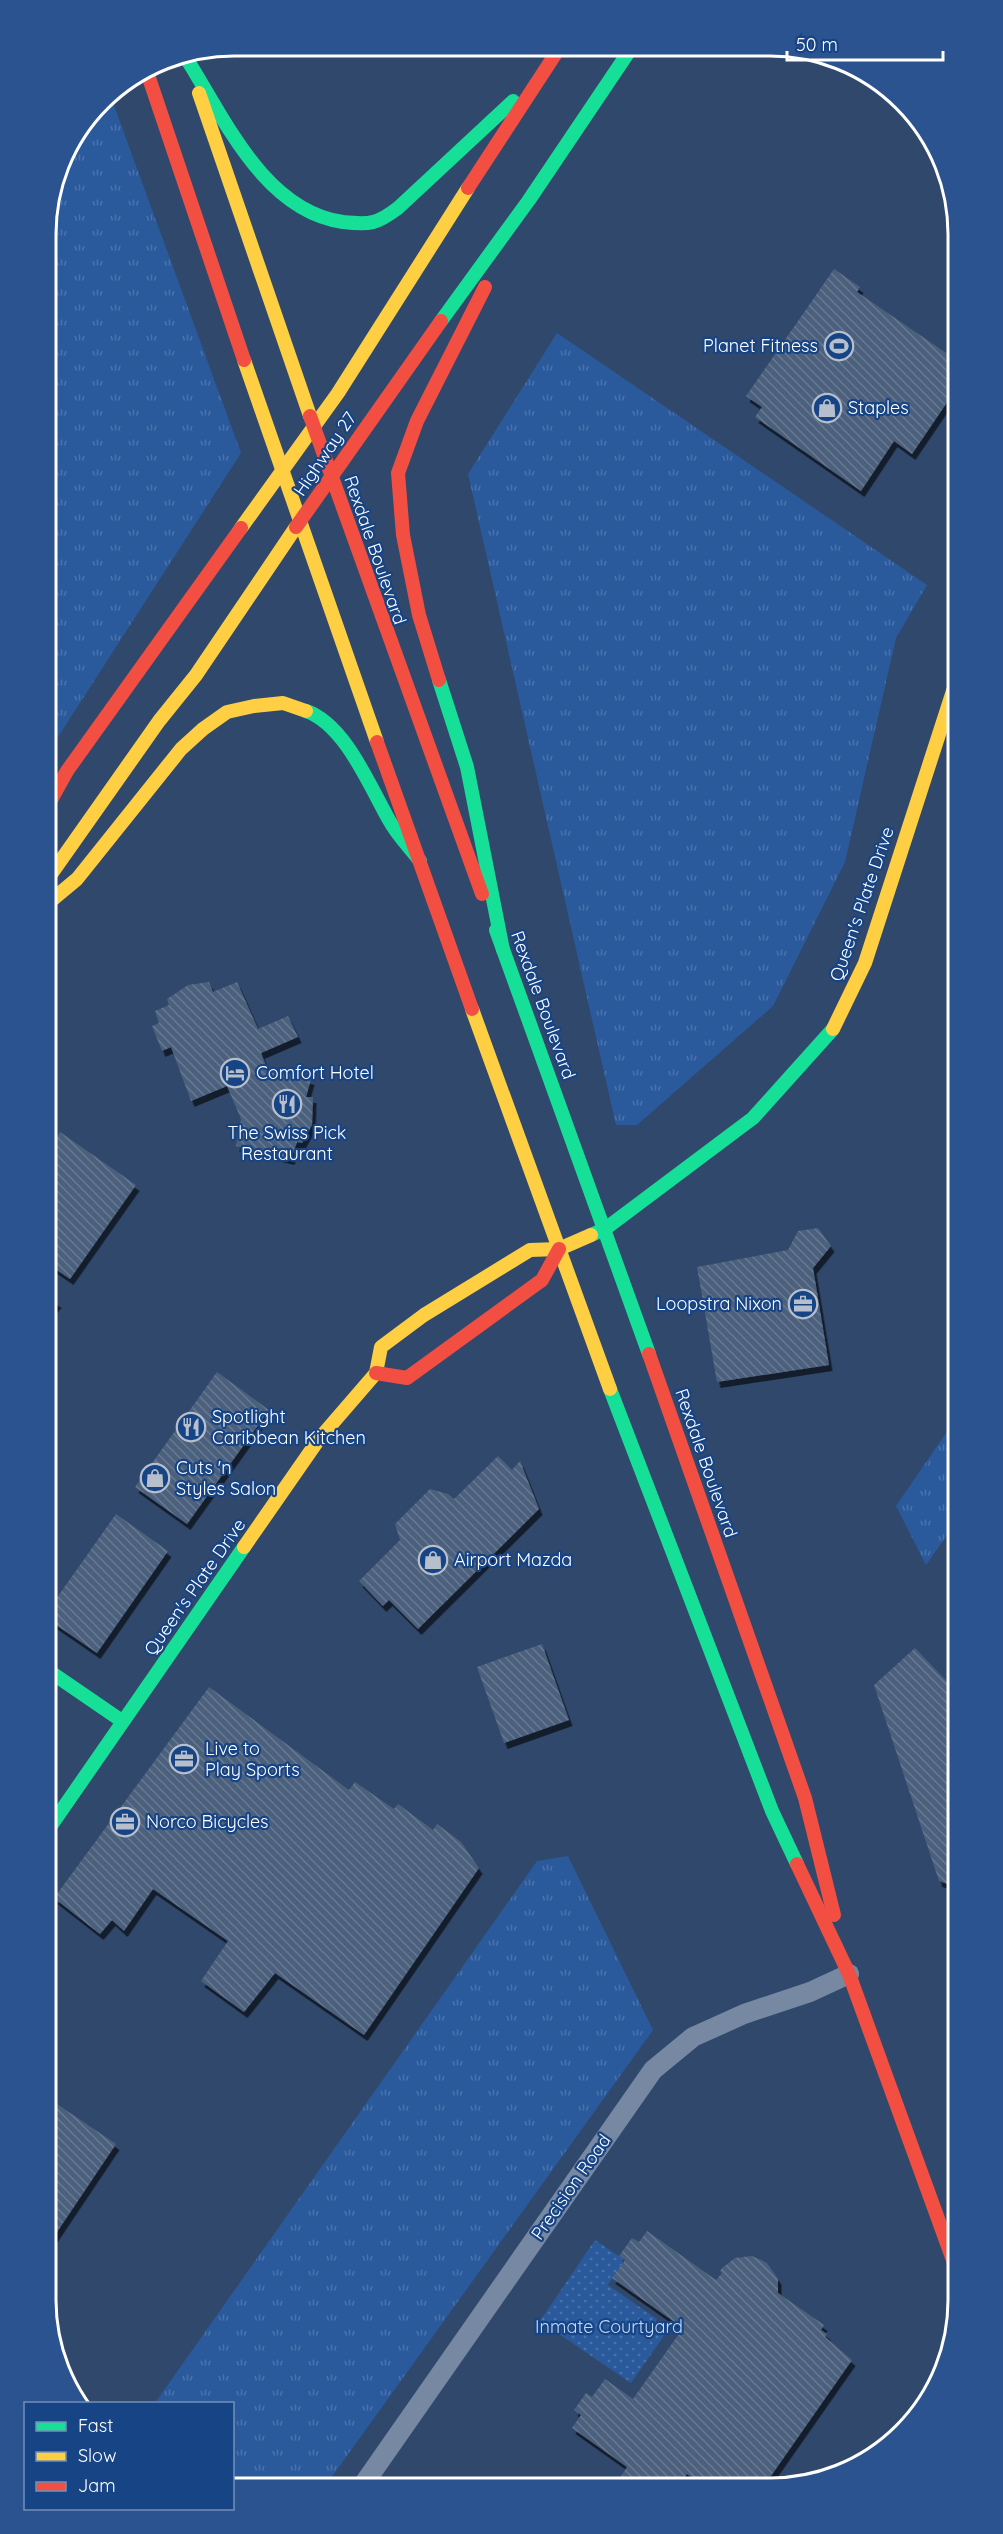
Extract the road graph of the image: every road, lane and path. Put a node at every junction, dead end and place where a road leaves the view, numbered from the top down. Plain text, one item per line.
1 (554, 56) edge
2 (627, 56) edge
3 (188, 62) edge
4 (189, 62) edge
5 (149, 77) edge
6 (531, 88) junction
7 (529, 200) junction
8 (314, 428) junction
9 (283, 474) junction
10 (330, 478) junction
11 (300, 524) junction
12 (948, 707) edge
13 (56, 792) edge
14 (420, 861) junction
15 (56, 867) edge
16 (56, 896) edge
17 (504, 950) junction
18 (605, 1229) junction
19 (559, 1249) junction
20 (376, 1373) junction
21 (56, 1675) edge
22 (122, 1721) junction
23 (56, 1818) edge
24 (849, 1974) junction
25 (947, 2244) edge
26 (368, 2478) edge

1 - 6 main road, Highway 27
2 - 7 main road, Highway 27
3 - 8 main road, Rexdale Boulevard
4 - 6 main road
5 - 9 main road, Rexdale Boulevard
6 - 8 main road, Highway 27
7 - 10 main road, Highway 27
7 - 17 main road
8 - 9 main road, Highway 27
8 - 10 main road, Rexdale Boulevard
9 - 11 main road, Rexdale Boulevard
9 - 13 main road, Highway 27
10 - 11 main road, Highway 27
10 - 17 main road, Rexdale Boulevard
11 - 14 main road, Rexdale Boulevard
11 - 15 main road, Highway 27
12 - 18 main road, Queen's Plate Drive
14 - 16 main road
14 - 19 main road, Rexdale Boulevard
17 - 18 main road, Rexdale Boulevard
18 - 19 main road, Queen's Plate Drive
18 - 24 main road, Rexdale Boulevard
19 - 20 main road
19 - 20 main road, Queen's Plate Drive
19 - 24 main road, Rexdale Boulevard
20 - 22 main road, Queen's Plate Drive
21 - 22 main road
22 - 23 main road, Queen's Plate Drive
24 - 25 main road, Rexdale Boulevard
24 - 26 street, Precision Road

